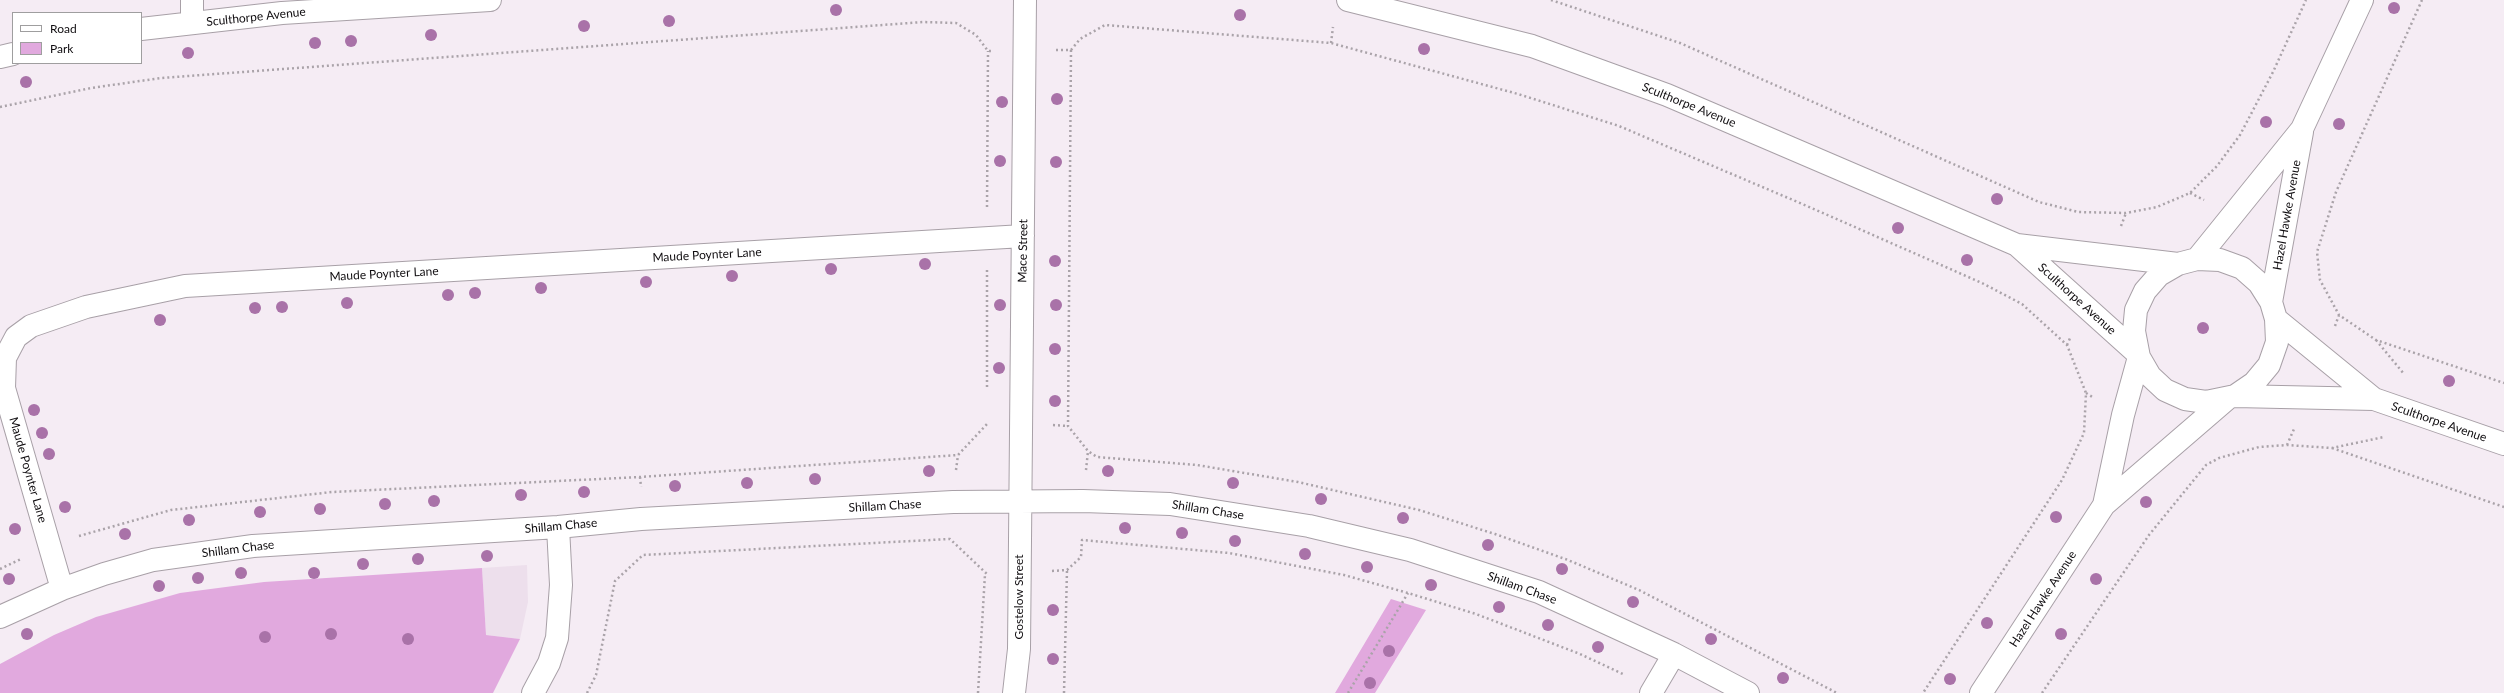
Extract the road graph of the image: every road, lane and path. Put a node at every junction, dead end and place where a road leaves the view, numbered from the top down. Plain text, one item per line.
1 (192, 0) edge
2 (490, 0) edge
3 (1025, 0) edge
4 (1348, 0) edge
5 (1551, 0) edge
6 (2306, 0) edge
7 (2362, 0) edge
8 (2422, 0) edge
9 (1409, 7) edge
10 (192, 23) junction
11 (142, 30) edge
12 (1071, 50) junction
13 (988, 51) junction
14 (1025, 51) junction
15 (12, 54) edge
16 (0, 57) edge
17 (0, 107) edge
18 (2302, 129) junction
19 (1023, 236) junction
20 (986, 238) junction
21 (2017, 244) junction
22 (2188, 262) junction
23 (2274, 311) junction
24 (2138, 355) junction
25 (2504, 383) edge
26 (987, 395) dead end
27 (2231, 398) junction
28 (2374, 399) junction
29 (987, 418) dead end
30 (1068, 426) dead end
31 (2504, 444) edge
32 (1019, 501) junction
33 (2104, 505) junction
34 (2504, 507) edge
35 (558, 527) junction
36 (94, 530) dead end
37 (62, 589) junction
38 (1408, 593) junction
39 (0, 617) edge
40 (1674, 654) junction
41 (1653, 691) edge
42 (1926, 692) edge
43 (533, 693) edge
44 (587, 693) edge
45 (978, 693) edge
46 (1014, 693) edge
47 (1064, 693) edge
48 (1348, 693) edge
49 (1748, 693) edge
50 (1981, 693) edge
51 (2042, 693) edge

1 - 10 street
2 - 10 street, Sculthorpe Avenue
3 - 14 street, Mace Street
4 - 9 street, Sculthorpe Avenue
5 - 6 path
7 - 18 street, Hazel Hawke Avenue
8 - 25 path
9 - 21 street, Sculthorpe Avenue
10 - 11 street, Sculthorpe Avenue
12 - 14 path
12 - 30 path
12 - 42 path
13 - 14 path
13 - 17 path
13 - 20 path
14 - 19 street, Mace Street
15 - 16 street
18 - 22 street, Hazel Hawke Avenue
18 - 23 street, Hazel Hawke Avenue
19 - 20 street, Maude Poynter Lane
19 - 32 street, Mace Street
20 - 26 path
20 - 37 street, Maude Poynter Lane
21 - 22 street, Sculthorpe Avenue
21 - 24 street, Sculthorpe Avenue
22 - 23 street
22 - 24 street
23 - 27 street
23 - 28 street, Sculthorpe Avenue
24 - 27 street
24 - 33 street, Hazel Hawke Avenue
27 - 28 street, Sculthorpe Avenue
27 - 33 street, Hazel Hawke Avenue
28 - 31 street, Sculthorpe Avenue
29 - 36 path
32 - 35 street, Shillam Chase
32 - 40 street, Shillam Chase
32 - 46 street, Gostelow Street
33 - 50 street, Hazel Hawke Avenue
34 - 51 path
35 - 37 street, Shillam Chase
35 - 43 street
37 - 39 street, Shillam Chase
38 - 41 path
38 - 47 path
38 - 48 path
40 - 41 street
40 - 49 street, Shillam Chase
44 - 45 path

